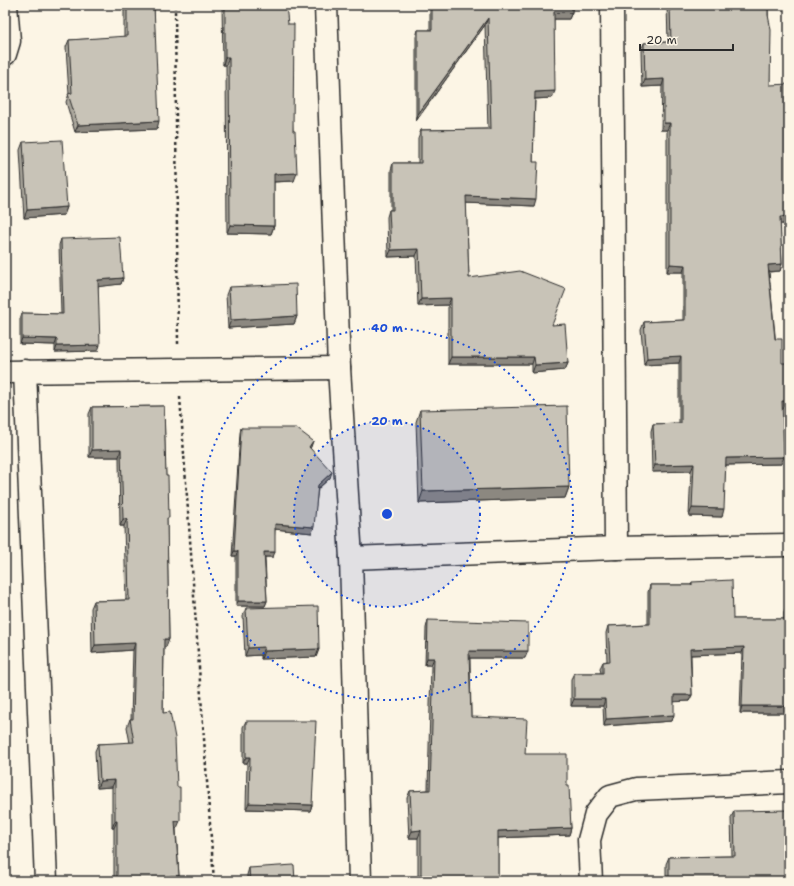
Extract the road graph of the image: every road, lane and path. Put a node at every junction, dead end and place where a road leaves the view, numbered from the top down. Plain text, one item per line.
1 (6, 5) edge
2 (176, 5) edge
3 (326, 5) edge
4 (612, 5) edge
5 (5, 54) edge
6 (339, 368) junction
7 (178, 370) junction
8 (15, 371) edge
9 (789, 545) edge
10 (616, 548) junction
11 (351, 558) junction
12 (789, 782) edge
13 (46, 881) edge
14 (214, 881) edge
15 (360, 881) edge
16 (591, 881) edge

1 - 5 street
2 - 7 path
3 - 6 street
4 - 10 street
6 - 7 street
6 - 11 street
7 - 8 street
7 - 14 path
8 - 13 street
9 - 10 street
10 - 11 street
11 - 15 street
12 - 16 street

